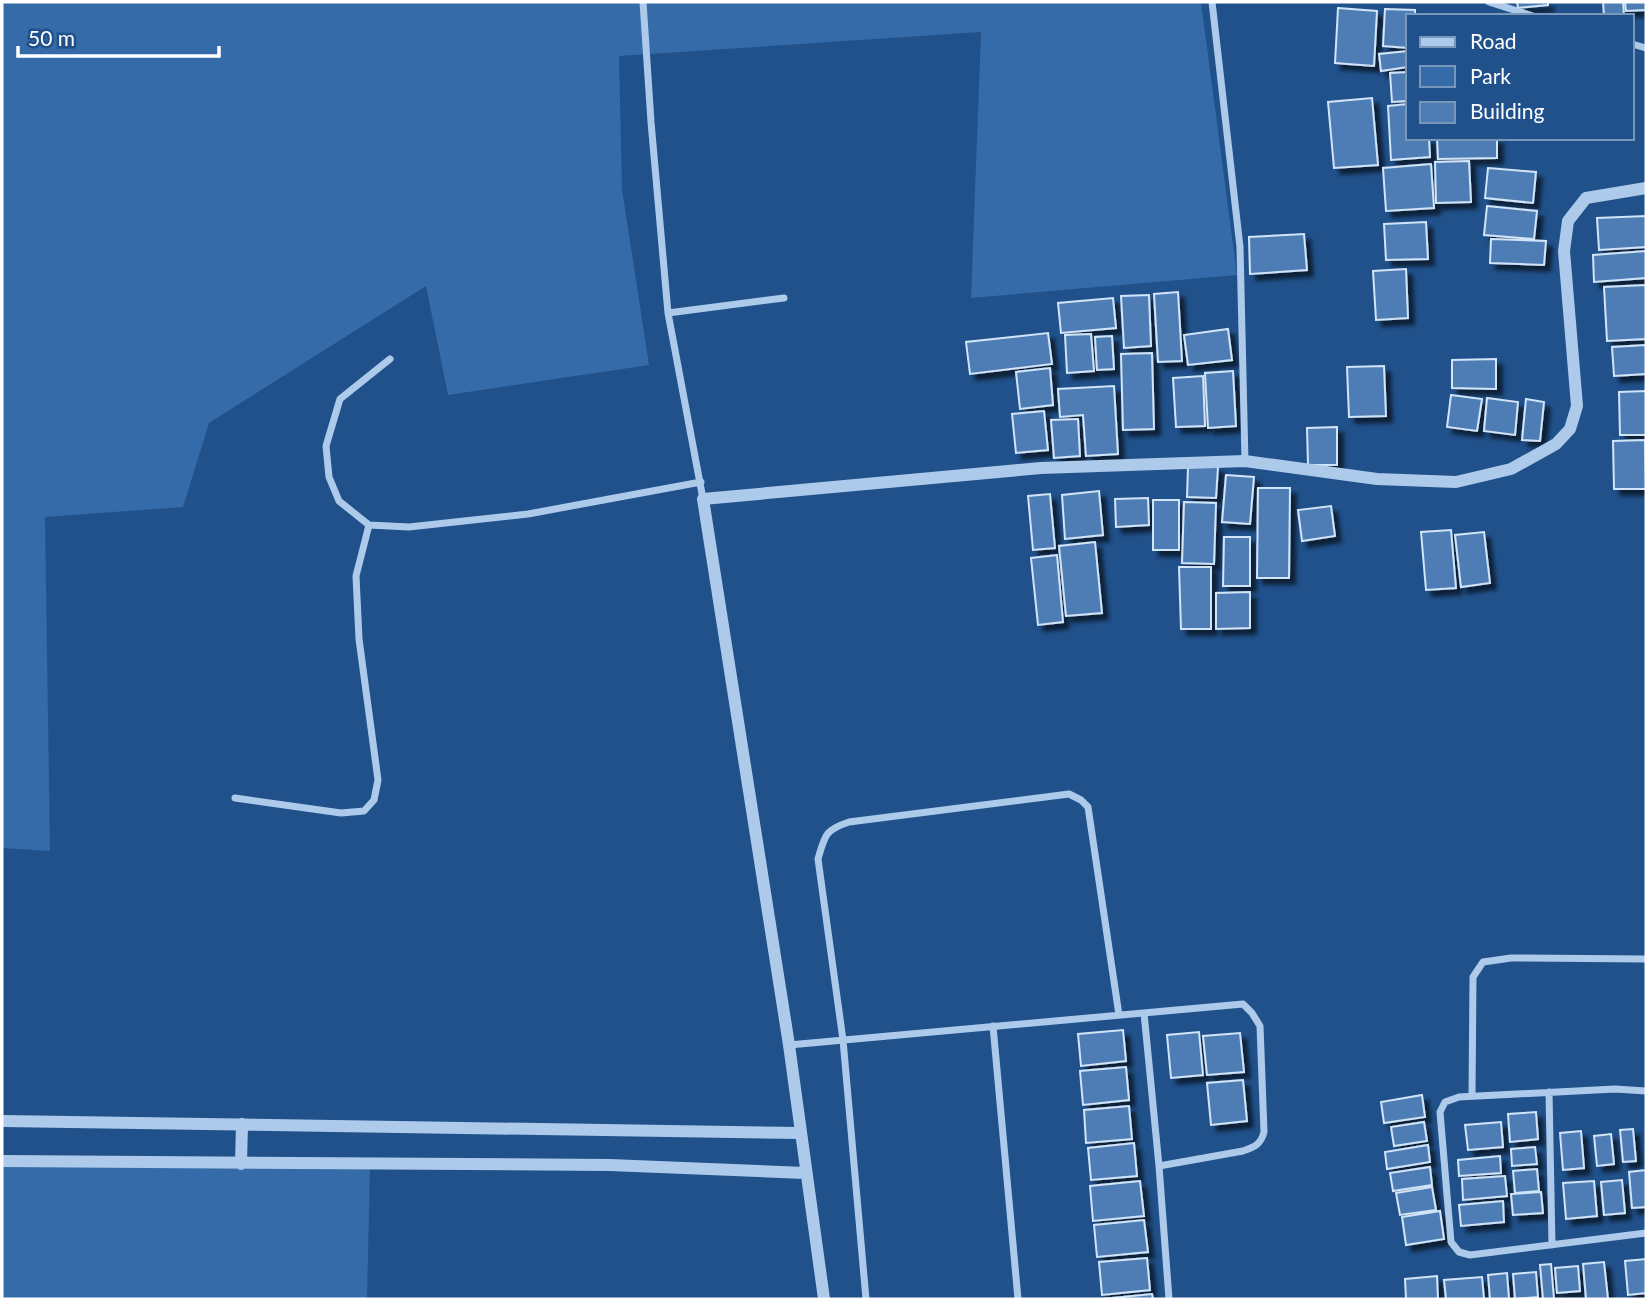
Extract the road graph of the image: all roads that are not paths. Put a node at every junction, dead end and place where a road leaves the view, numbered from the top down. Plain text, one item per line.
1 (643, 2) edge
2 (1212, 2) edge
3 (1489, 2) edge
4 (1527, 14) edge
5 (1646, 188) edge
6 (784, 298) dead end
7 (668, 313) junction
8 (390, 359) dead end
9 (1245, 461) junction
10 (701, 482) junction
11 (702, 499) junction
12 (369, 524) junction
13 (235, 798) dead end
14 (1646, 959) edge
15 (1144, 1013) junction
16 (1119, 1015) junction
17 (993, 1026) junction
18 (843, 1040) junction
19 (789, 1045) junction
20 (1646, 1091) edge
21 (1549, 1092) junction
22 (1472, 1096) junction
23 (2, 1121) edge
24 (242, 1124) junction
25 (800, 1133) junction
26 (2, 1161) edge
27 (241, 1164) junction
28 (1159, 1166) junction
29 (805, 1172) junction
30 (1646, 1233) edge
31 (1552, 1245) junction
32 (824, 1299) edge
33 (866, 1299) edge
34 (1018, 1299) edge
35 (1169, 1299) edge

1 - 7 street
2 - 9 street
3 - 4 street
5 - 9 street
6 - 7 street
7 - 10 street
8 - 12 street
9 - 11 street
10 - 11 street
10 - 12 street
11 - 19 street
12 - 13 street
14 - 22 street
15 - 16 street
15 - 28 street
15 - 28 street
16 - 17 street
16 - 18 street
17 - 18 street
17 - 34 street
18 - 19 street
18 - 33 street
19 - 25 street
20 - 21 street
21 - 22 street
21 - 31 street
22 - 31 street
23 - 24 street
24 - 25 street
24 - 27 street
25 - 29 street
26 - 27 street
27 - 29 street
28 - 35 street
29 - 32 street
30 - 31 street

